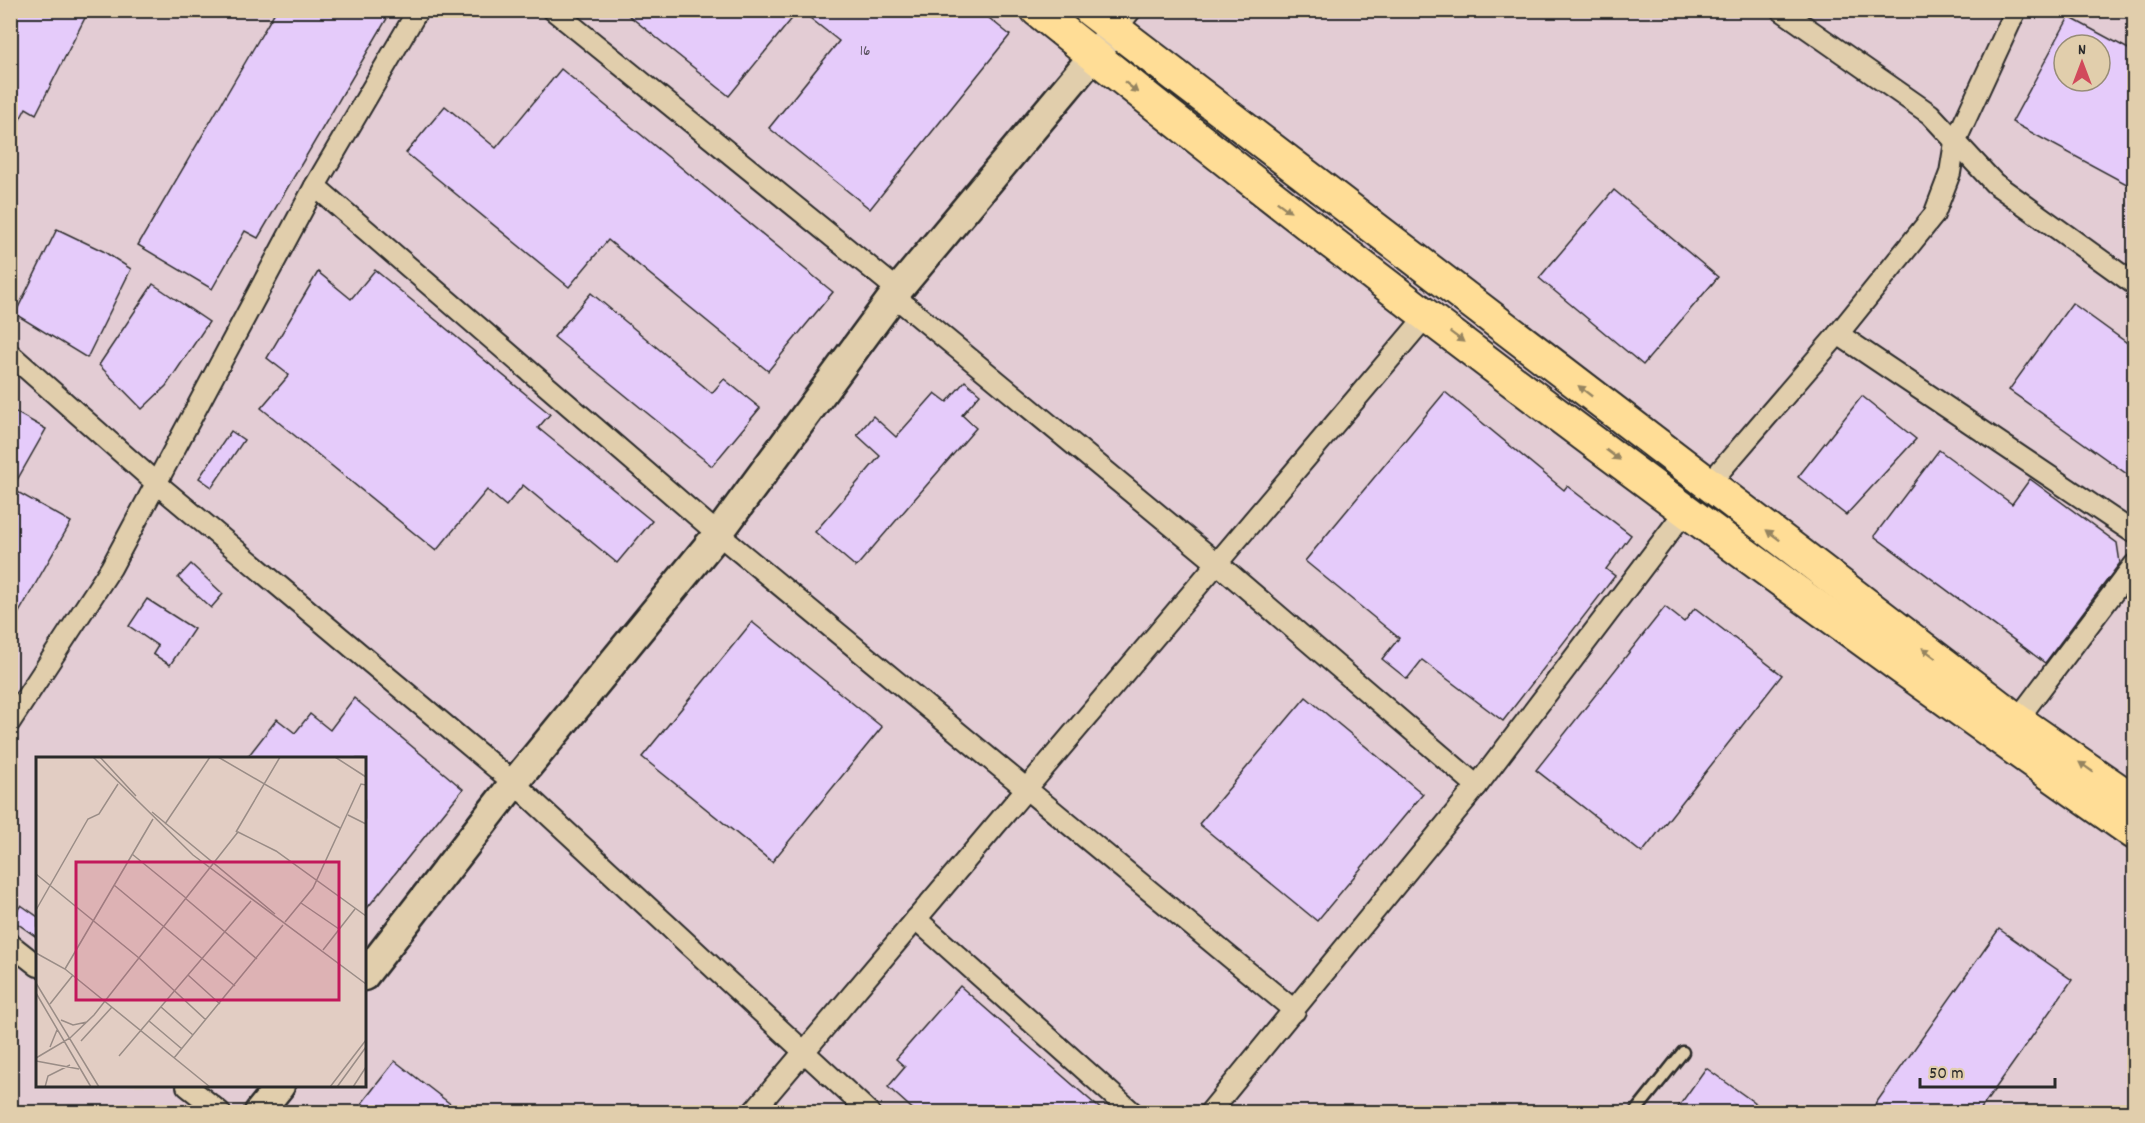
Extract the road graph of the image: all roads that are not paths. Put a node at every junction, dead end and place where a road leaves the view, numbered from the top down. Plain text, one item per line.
1 (418, 10) edge
2 (553, 10) edge
3 (1037, 10) edge
4 (1090, 10) edge
5 (1781, 10) edge
6 (2016, 10) edge
7 (1123, 20) edge
8 (1093, 56) junction
9 (1955, 142) junction
10 (315, 186) junction
11 (2134, 284) edge
12 (896, 293) junction
13 (1427, 315) junction
14 (1838, 334) junction
15 (10, 354) edge
16 (156, 483) junction
17 (1708, 485) junction
18 (1686, 510) junction
19 (2134, 533) edge
20 (718, 534) junction
21 (1217, 563) junction
22 (2134, 565) edge
23 (2017, 720) junction
24 (10, 722) edge
25 (514, 783) junction
26 (1477, 786) junction
27 (1026, 789) junction
28 (2134, 801) edge
29 (2134, 832) edge
30 (916, 919) junction
31 (10, 944) edge
32 (36, 964) edge
33 (366, 973) edge
34 (1295, 1011) junction
35 (1683, 1052) dead end
36 (803, 1053) junction
37 (188, 1087) edge
38 (278, 1087) edge
39 (220, 1113) edge
40 (259, 1113) edge
41 (753, 1113) edge
42 (869, 1113) edge
43 (1132, 1113) edge
44 (1210, 1113) edge
45 (1635, 1113) edge

1 - 10 street
2 - 12 street
3 - 8 main road
4 - 7 main road
5 - 9 street
6 - 9 street
7 - 8 street
17 -> 7 main road
8 - 12 street
8 -> 13 main road
9 - 11 street
9 - 14 street
10 - 16 street
10 - 20 street
12 - 20 street
12 - 21 street
13 -> 18 main road
13 - 21 street
14 - 17 street
14 - 19 street
15 - 16 street
16 - 24 street
16 - 25 street
23 -> 17 main road
18 - 26 street
18 - 29 main road
20 - 25 street
20 - 27 street
21 - 26 street
21 - 27 street
22 - 23 street
28 -> 23 main road
25 - 33 street
25 - 36 street
26 - 34 street
27 - 30 street
27 - 34 street
30 - 36 street
30 - 43 street
31 - 32 street
34 - 44 street
35 - 45 lane
36 - 41 street
36 - 42 street
37 - 39 street
38 - 40 street

